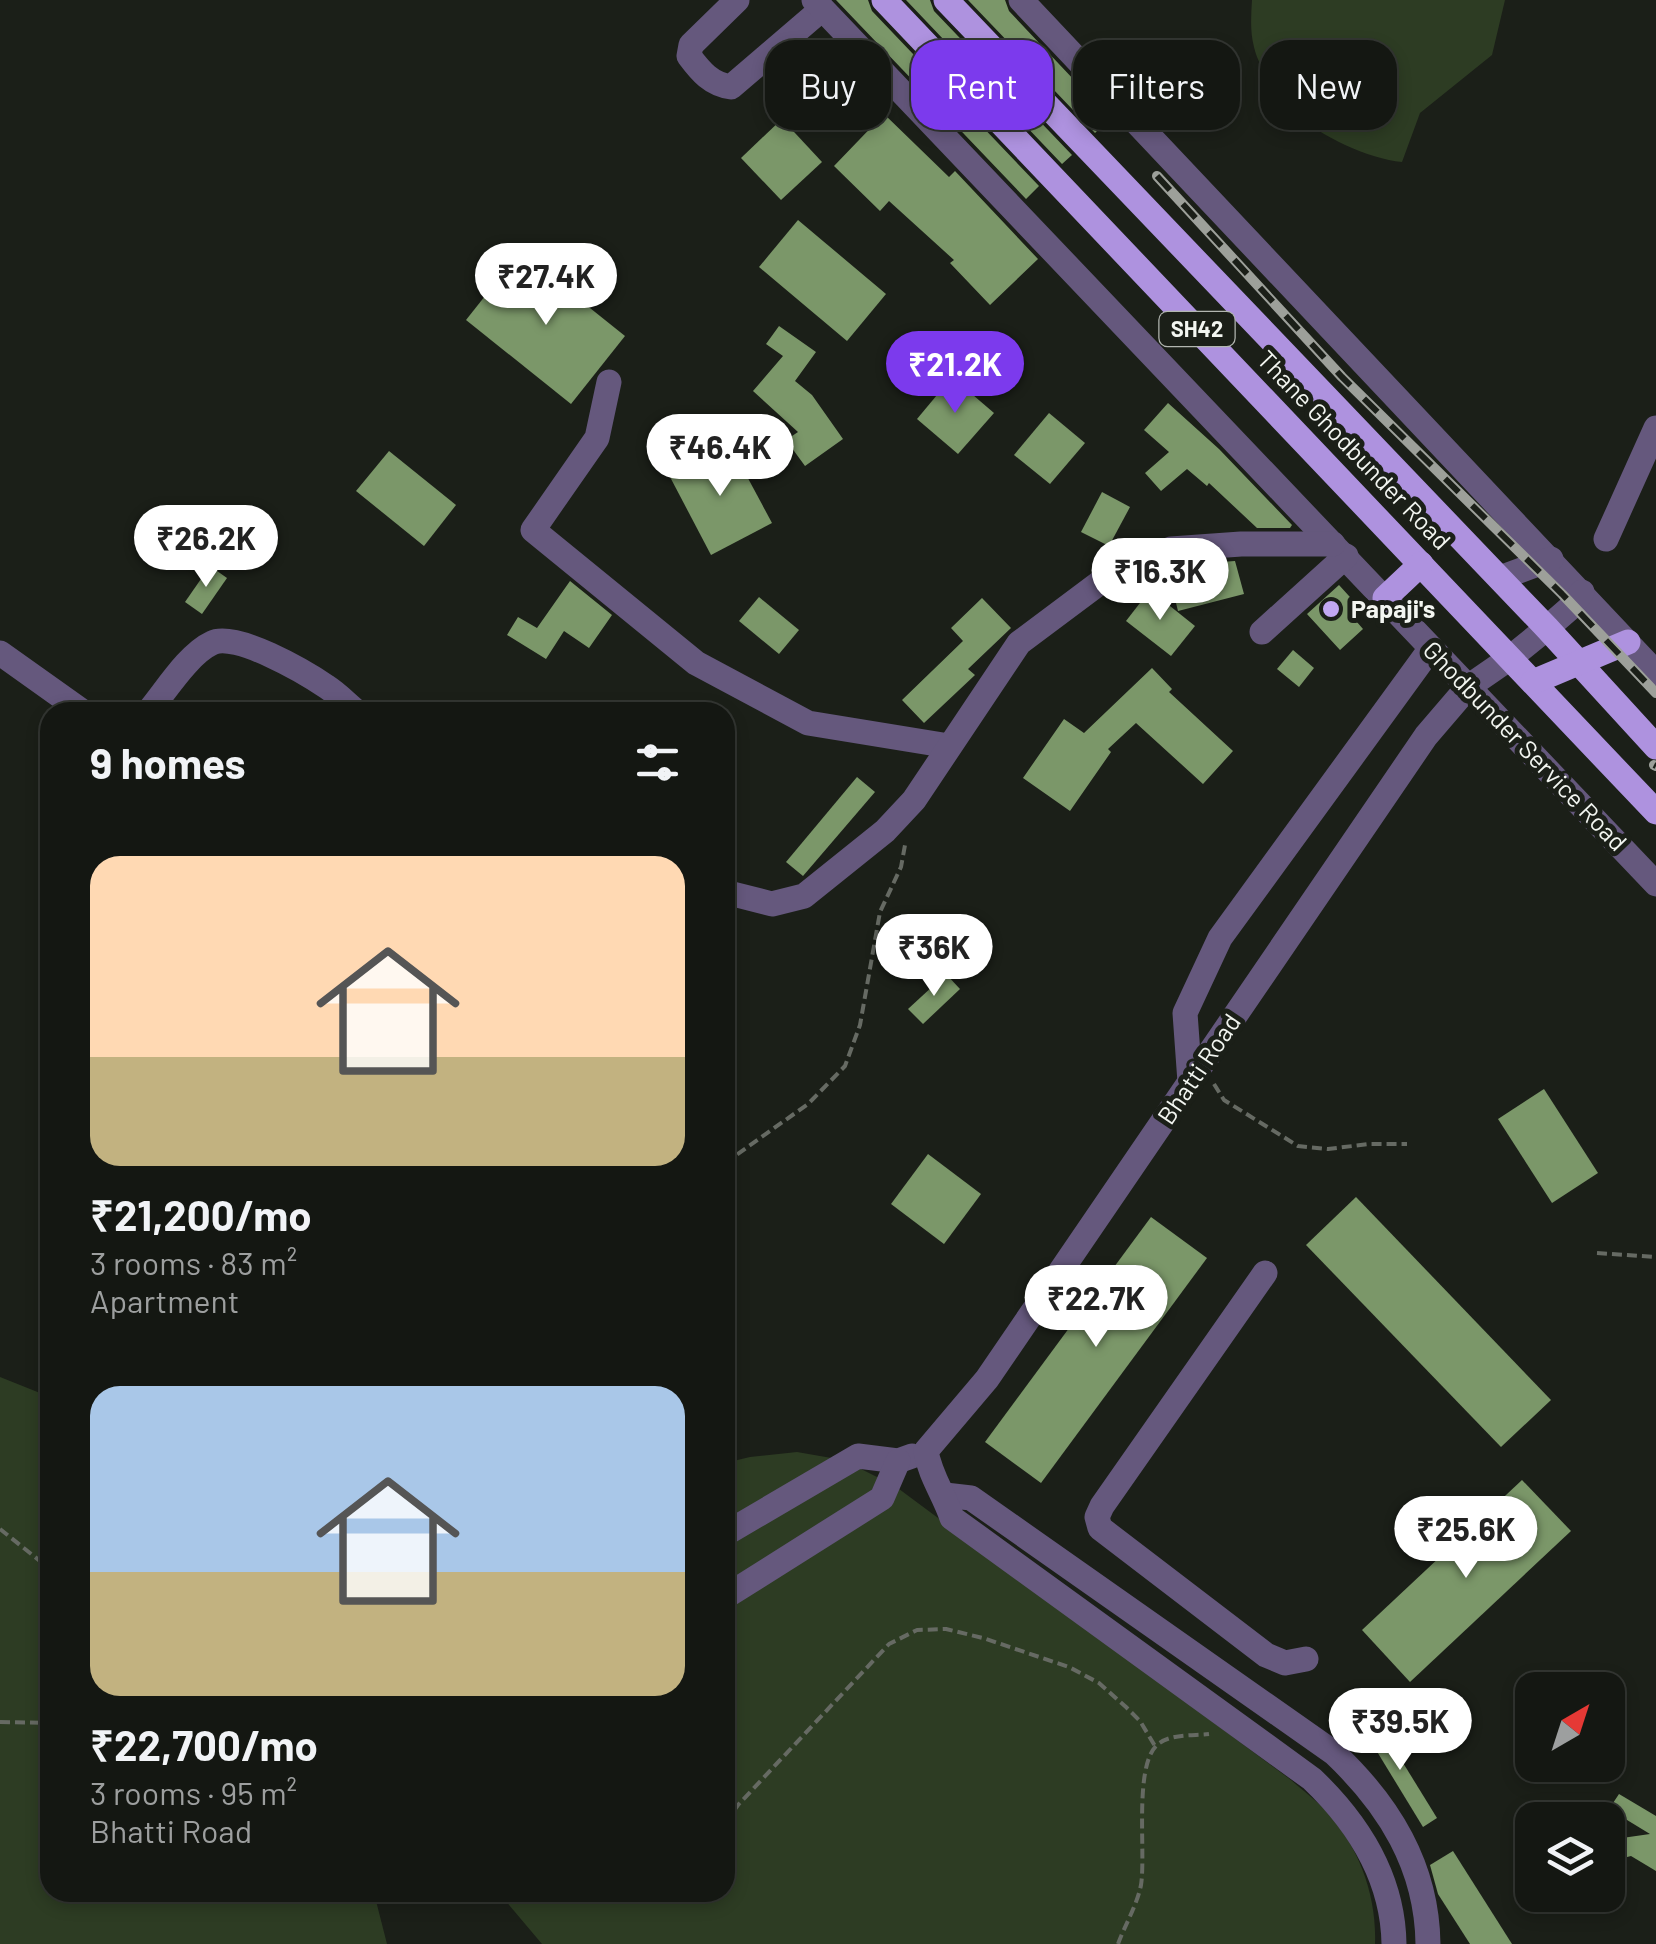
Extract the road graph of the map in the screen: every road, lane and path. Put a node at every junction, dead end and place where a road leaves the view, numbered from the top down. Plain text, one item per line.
1 (737, 0) edge
2 (884, 0) edge
3 (946, 0) edge
4 (1021, 0) edge
5 (818, 4) edge
6 (608, 382) dead end
7 (1656, 428) edge
8 (1606, 539) dead end
9 (1339, 550) junction
10 (1552, 559) junction
11 (1421, 564) junction
12 (1500, 578) junction
13 (1582, 592) junction
14 (1385, 598) junction
15 (1547, 628) junction
16 (1262, 632) dead end
17 (1628, 642) junction
18 (1431, 648) junction
19 (0, 654) edge
20 (1510, 658) junction
21 (1580, 663) junction
22 (1656, 673) edge
23 (1534, 682) junction
24 (1468, 687) junction
25 (69, 702) edge
26 (156, 702) edge
27 (345, 702) edge
28 (949, 746) junction
29 (1656, 747) edge
30 (904, 811) junction
31 (1656, 812) edge
32 (1656, 884) edge
33 (735, 895) edge
34 (1196, 1073) junction
35 (1407, 1144) dead end
36 (735, 1156) edge
37 (1597, 1253) dead end
38 (1656, 1257) edge
39 (1265, 1272) dead end
40 (926, 1451) junction
41 (898, 1461) junction
42 (944, 1495) junction
43 (735, 1528) edge
44 (0, 1529) edge
45 (40, 1561) edge
46 (1150, 1566) junction
47 (1173, 1584) junction
48 (735, 1591) edge
49 (1123, 1604) junction
50 (1148, 1622) junction
51 (1130, 1646) junction
52 (1306, 1659) dead end
53 (1232, 1681) junction
54 (1214, 1708) junction
55 (0, 1722) edge
56 (40, 1723) edge
57 (1235, 1723) junction
58 (1156, 1746) junction
59 (735, 1809) edge
60 (1404, 1843) junction
61 (1373, 1856) junction
62 (1118, 1944) edge
63 (1394, 1944) edge
64 (1428, 1944) edge

1 - 5 street
2 - 11 main road, Thane Ghodbunder Road / SH42
3 - 12 main road, Thane Ghodbunder Road / SH42
4 - 10 street
5 - 9 street, Ghodbunder Service Road
6 - 28 street
7 - 8 street
9 - 14 street, Ghodbunder Service Road
9 - 16 street
9 - 28 street
10 - 12 street
10 - 13 street
11 - 14 main road
11 - 20 main road, Thane Ghodbunder Road / SH42
12 - 15 main road, Thane Ghodbunder Road / SH42
13 - 15 street, Bhatti Road
13 - 17 street
14 - 18 street, Ghodbunder Service Road
15 - 20 street, Bhatti Road
15 - 21 main road, Thane Ghodbunder Road / SH42
17 - 21 main road
17 - 22 street
18 - 24 street, Ghodbunder Service Road
18 - 34 street
19 - 25 street
20 - 23 main road, Thane Ghodbunder Road / SH42
20 - 24 street, Bhatti Road
21 - 23 main road
21 - 29 main road, Thane Ghodbunder Road / SH42
23 - 31 main road, Thane Ghodbunder Road / SH42
24 - 32 street, Ghodbunder Service Road
24 - 34 street, Bhatti Road
26 - 27 street
28 - 30 street
30 - 33 street
30 - 36 path
34 - 35 path
34 - 40 street, Bhatti Road
37 - 38 path
39 - 46 street
40 - 41 street
40 - 42 street
41 - 43 street
41 - 48 street
42 - 49 street
42 - 51 street
44 - 45 path
46 - 47 street
46 - 49 street
47 - 50 street
47 - 52 street
49 - 50 street
50 - 51 street
50 - 53 street
51 - 54 street
53 - 54 street
53 - 60 street
54 - 57 street
55 - 56 path
57 - 58 path
57 - 61 street
58 - 59 path
58 - 62 path
60 - 61 street
60 - 64 street
61 - 63 street

